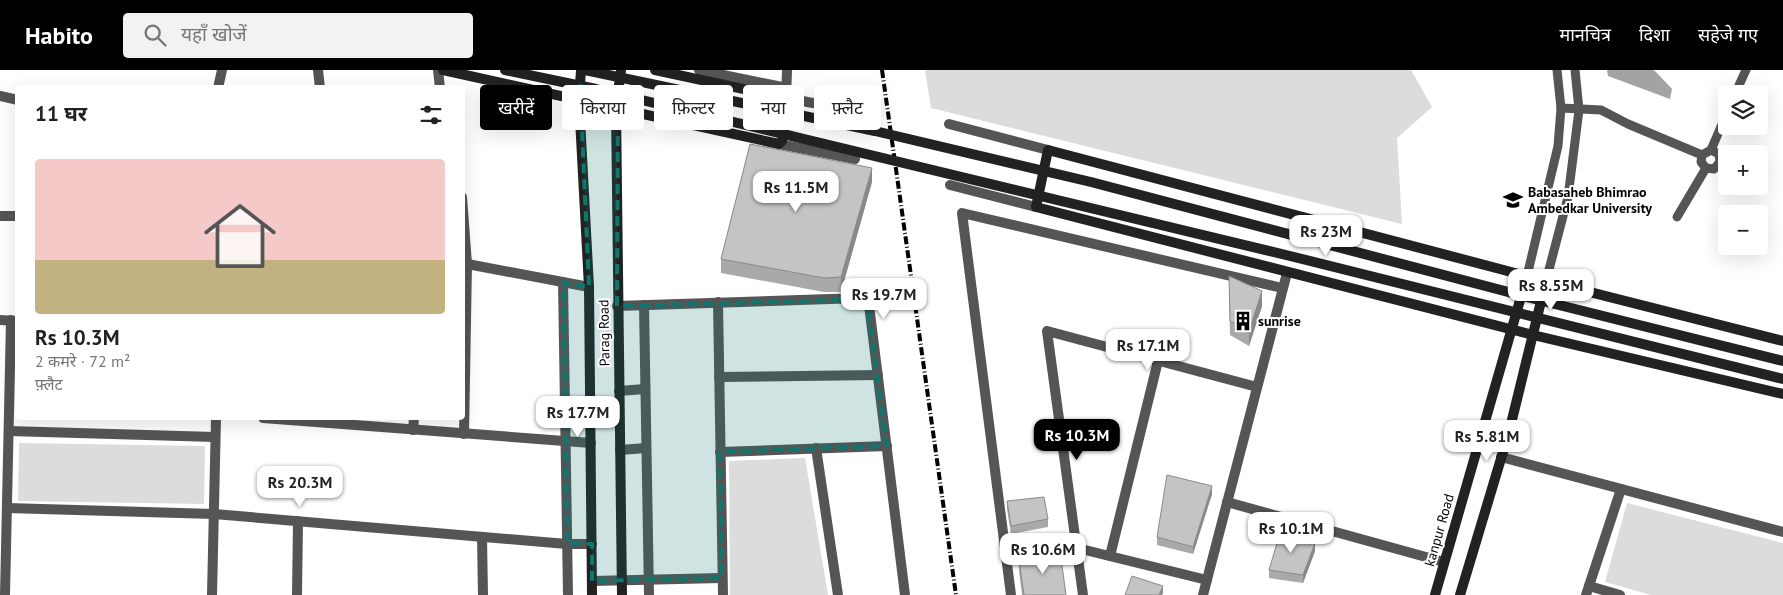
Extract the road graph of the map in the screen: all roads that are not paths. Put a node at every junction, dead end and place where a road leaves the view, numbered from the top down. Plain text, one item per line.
1 (222, 70) edge
2 (318, 70) edge
3 (438, 70) edge
4 (443, 70) edge
5 (505, 70) edge
6 (581, 70) edge
7 (585, 70) edge
8 (621, 70) edge
9 (655, 70) edge
10 (699, 70) edge
11 (787, 70) edge
12 (1557, 70) edge
13 (1575, 70) edge
14 (1746, 70) edge
15 (219, 85) edge
16 (320, 85) edge
17 (440, 85) edge
18 (580, 85) edge
19 (619, 85) edge
20 (743, 85) edge
21 (756, 85) edge
22 (786, 85) edge
23 (1739, 85) edge
24 (0, 96) edge
25 (562, 96) edge
26 (15, 99) edge
27 (1561, 108) junction
28 (1579, 110) junction
29 (644, 114) edge
30 (949, 124) dead end
31 (580, 130) edge
32 (617, 130) edge
33 (784, 130) edge
34 (1718, 134) edge
35 (779, 144) junction
36 (1048, 150) junction
37 (1711, 150) junction
38 (1702, 155) junction
39 (855, 159) dead end
40 (1706, 168) junction
41 (950, 185) dead end
42 (1036, 208) junction
43 (0, 216) edge
44 (15, 216) edge
45 (1677, 217) dead end
46 (465, 263) edge
47 (1287, 273) junction
48 (1527, 276) junction
49 (1546, 281) junction
50 (563, 282) junction
51 (588, 287) junction
52 (1282, 288) junction
53 (718, 302) junction
54 (629, 306) junction
55 (0, 320) edge
56 (14, 320) edge
57 (1511, 329) junction
58 (1532, 335) junction
59 (1783, 341) edge
60 (1158, 361) junction
61 (1783, 362) edge
62 (878, 375) junction
63 (719, 377) junction
64 (1783, 379) edge
65 (1257, 387) junction
66 (642, 390) junction
67 (622, 391) junction
68 (1783, 394) edge
69 (216, 420) edge
70 (314, 420) edge
71 (414, 420) edge
72 (464, 420) edge
73 (414, 430) junction
74 (9, 431) junction
75 (464, 434) junction
76 (215, 437) junction
77 (565, 442) junction
78 (591, 443) junction
79 (887, 446) junction
80 (643, 448) junction
81 (816, 448) junction
82 (622, 450) junction
83 (720, 452) junction
84 (1501, 457) junction
85 (1620, 489) junction
86 (1227, 502) junction
87 (7, 508) junction
88 (214, 514) junction
89 (298, 521) junction
90 (1783, 532) edge
91 (482, 537) junction
92 (567, 544) junction
93 (592, 544) junction
94 (1077, 548) junction
95 (1110, 556) junction
96 (1444, 562) junction
97 (722, 578) junction
98 (1207, 580) junction
99 (592, 581) junction
100 (645, 581) junction
101 (624, 582) junction
102 (1588, 591) edge
103 (5, 595) edge
104 (212, 595) edge
105 (297, 595) edge
106 (483, 595) edge
107 (568, 595) edge
108 (592, 595) edge
109 (622, 595) edge
110 (649, 595) edge
111 (722, 595) edge
112 (838, 595) edge
113 (905, 595) edge
114 (1011, 595) edge
115 (1083, 595) edge
116 (1203, 595) edge
117 (1435, 595) edge
118 (1460, 595) edge
119 (1620, 595) edge

1 - 15 street
2 - 16 street
3 - 17 street
4 - 25 street
5 - 64 street, bridge
6 - 18 street, Parag Road
7 - 61 street, bridge
8 - 19 street, Parag Road
9 - 20 street
10 - 21 street
11 - 22 street
12 - 27 lane
13 - 28 lane
14 - 23 lane
24 - 26 street
27 - 28 lane
27 - 48 lane
28 - 38 lane
28 - 49 lane
29 - 35 street
30 - 36 street
31 - 51 street, Parag Road
32 - 54 street, Parag Road
33 - 35 street
34 - 37 lane
35 - 39 street
36 - 42 street
36 - 48 street
37 - 38 lane
37 - 40 lane
38 - 40 lane
40 - 45 lane
41 - 42 street
42 - 47 street
43 - 44 street
46 - 50 street
47 - 52 street
47 - 57 street
48 - 49 street
48 - 57 street, kanpur Road
49 - 58 street
49 - 59 street
50 - 51 street
50 - 77 street
51 - 78 street, Parag Road
52 - 65 street
52 - 114 street
53 - 54 street
53 - 62 street
53 - 63 street
54 - 66 street
54 - 67 street, Parag Road
55 - 56 street
56 - 74 street
57 - 58 street
57 - 96 street, kanpur Road
58 - 68 street
58 - 84 street
60 - 65 street
60 - 94 street
60 - 95 street
62 - 63 street
62 - 79 street
63 - 83 street
65 - 86 street
66 - 67 street
66 - 80 street
67 - 82 street, Parag Road
69 - 76 street
70 - 73 street
71 - 73 street
72 - 75 street
73 - 75 street
74 - 76 street
74 - 87 street
75 - 77 street
76 - 88 street
77 - 78 street
77 - 92 street
78 - 93 street, Parag Road
79 - 81 street
79 - 113 street
80 - 82 street
80 - 100 street
81 - 83 street
81 - 112 street
82 - 101 street, Parag Road
83 - 97 street
84 - 85 street
84 - 118 street
85 - 90 street
85 - 102 street
86 - 96 street
86 - 98 street
87 - 88 street
87 - 103 street
88 - 89 street
88 - 104 street
89 - 91 street
89 - 105 street
91 - 92 street
91 - 106 street
92 - 93 street
92 - 107 street
93 - 99 street, Parag Road
94 - 95 street
94 - 115 street
95 - 98 street
96 - 117 street, kanpur Road
97 - 100 street
97 - 111 street
98 - 116 street
99 - 101 street
99 - 108 street, Parag Road
100 - 101 street
100 - 110 street
101 - 109 street, Parag Road
102 - 119 street

